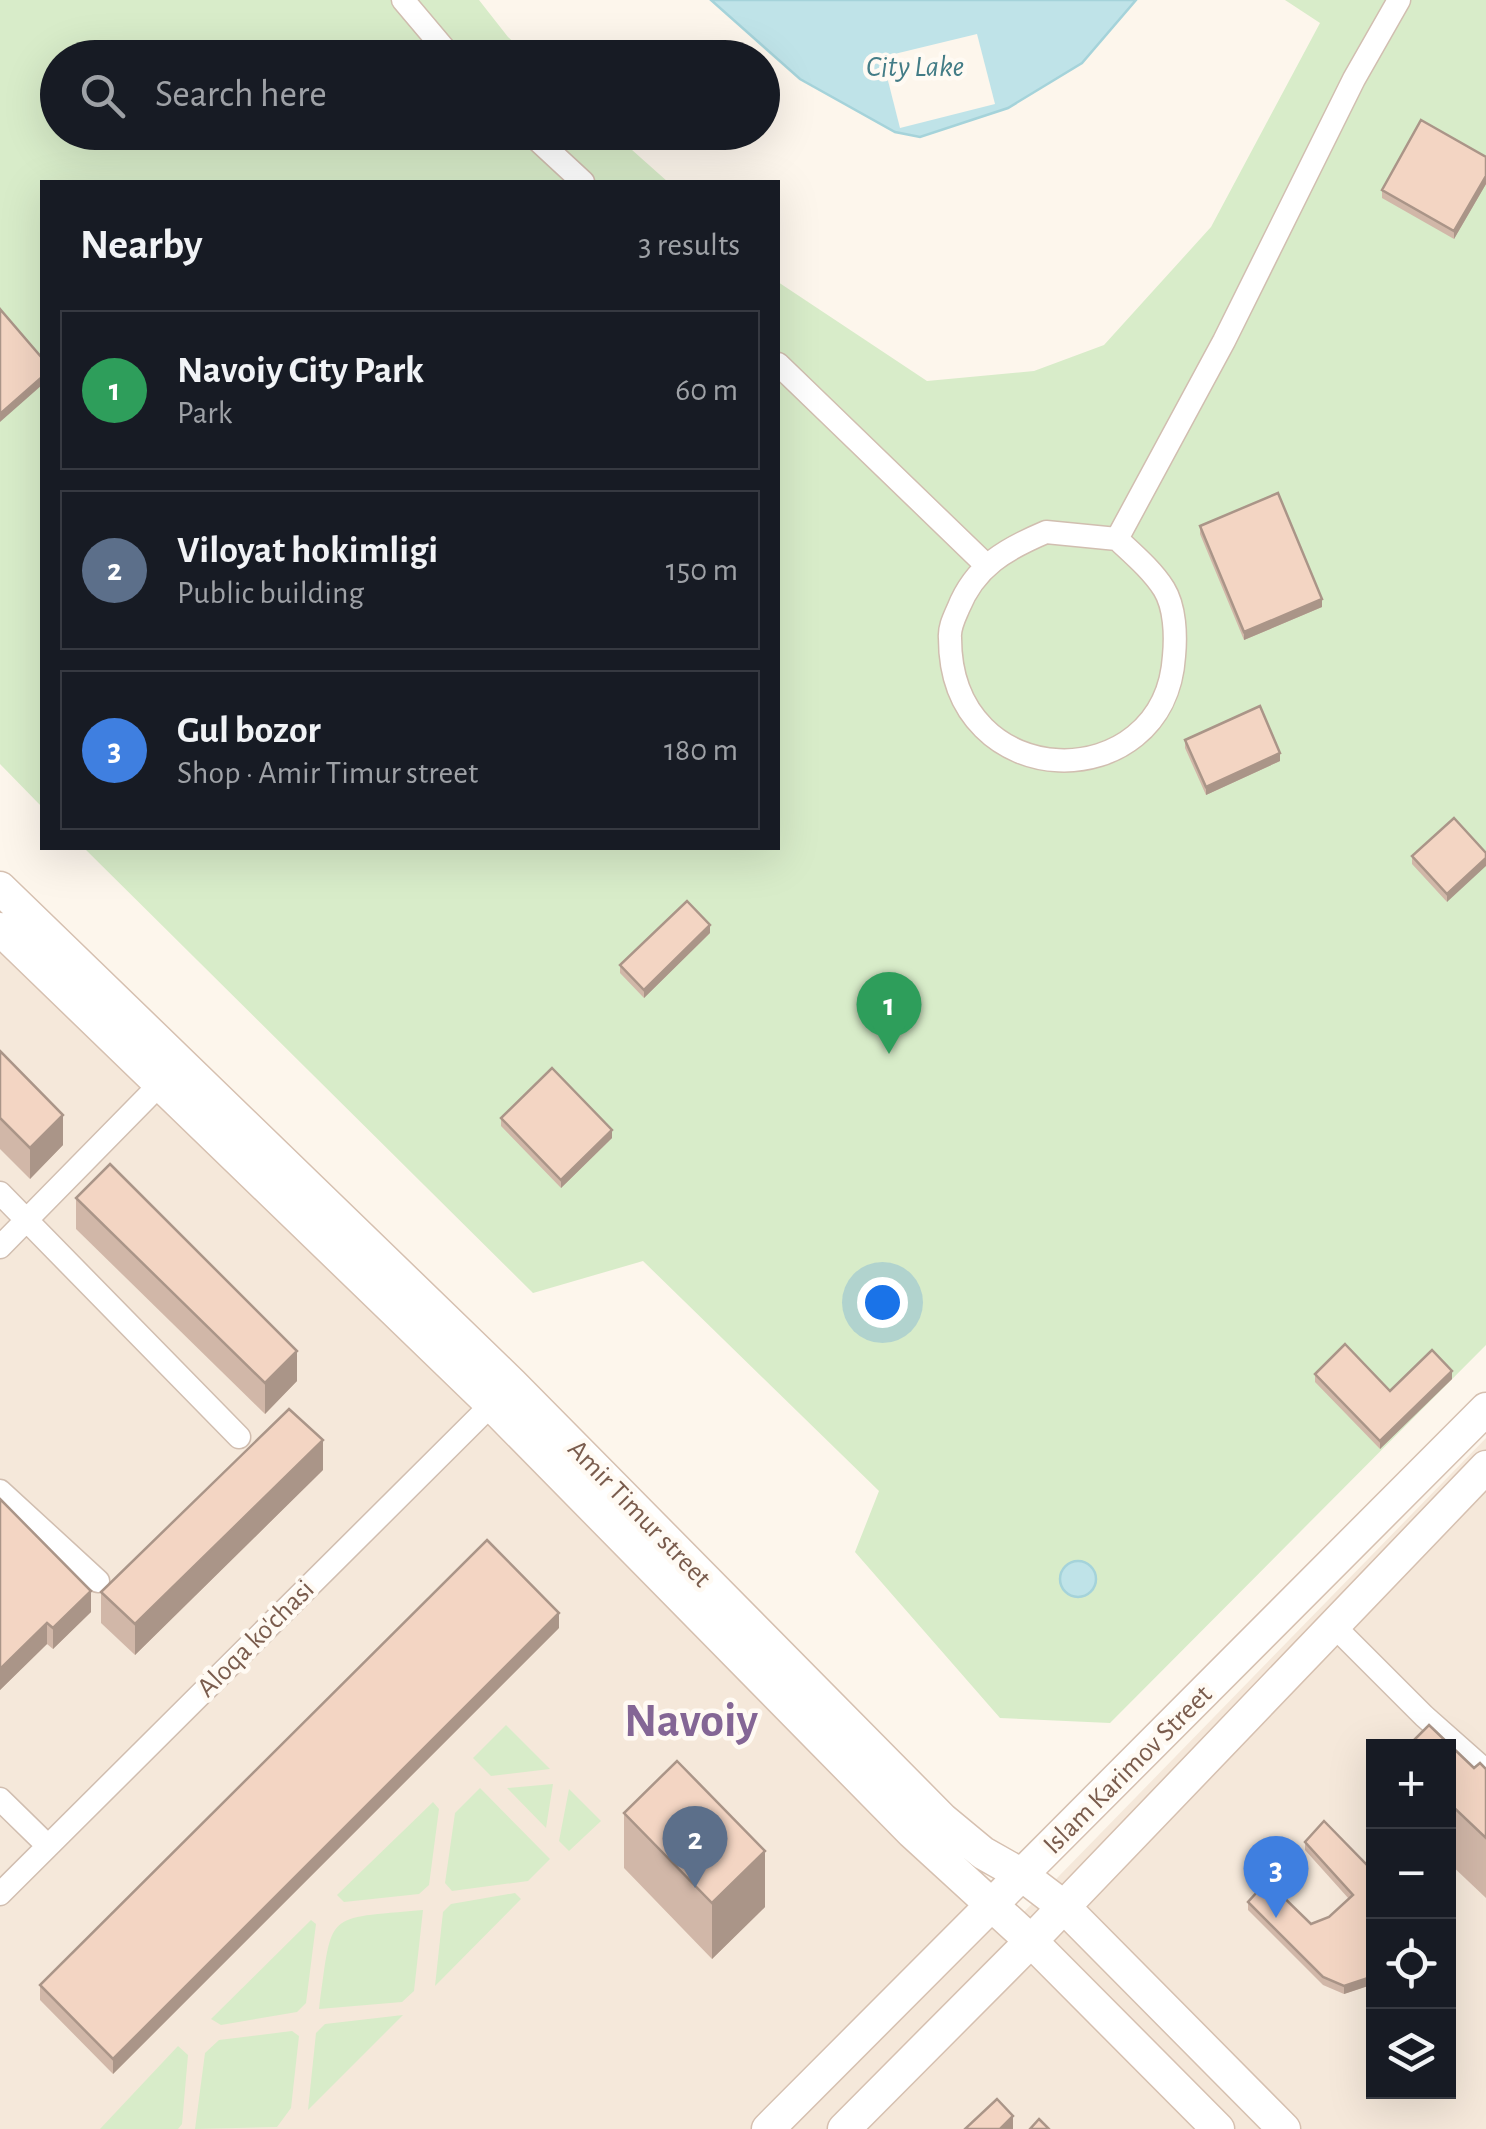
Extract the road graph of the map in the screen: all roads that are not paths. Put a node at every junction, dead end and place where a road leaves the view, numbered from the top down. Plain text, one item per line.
1 (404, 0) edge
2 (1399, 0) edge
3 (437, 40) edge
4 (548, 150) edge
5 (580, 180) edge
6 (780, 366) edge
7 (1117, 539) junction
8 (985, 564) junction
9 (0, 888) edge
10 (0, 929) edge
11 (169, 1075) junction
12 (0, 1194) edge
13 (27, 1221) junction
14 (0, 1247) edge
15 (502, 1394) junction
16 (1486, 1409) edge
17 (239, 1437) dead end
18 (1486, 1467) edge
19 (0, 1491) edge
20 (98, 1582) dead end
21 (1334, 1626) junction
22 (1486, 1772) edge
23 (0, 1799) edge
24 (48, 1846) junction
25 (1022, 1875) junction
26 (0, 1894) edge
27 (993, 1905) junction
28 (1064, 1907) junction
29 (1032, 1940) junction
30 (768, 2129) edge
31 (844, 2129) edge
32 (1218, 2129) edge
33 (1284, 2129) edge

1 - 3 street
2 - 7 street
4 - 5 street
6 - 8 street
7 - 8 street
7 - 8 street
9 - 11 main road, Amir Timur street
10 - 11 main road, Amir Timur street
11 - 13 street
11 - 15 main road, Amir Timur street
12 - 13 street
13 - 14 street
13 - 17 street
15 - 24 street, Aloqa ko'chasi
15 - 25 main road, Amir Timur street
15 - 27 main road, Amir Timur street
16 - 25 main road, Islam Karimov Street
18 - 21 main road, Islam Karimov Street
19 - 20 street
21 - 22 street
21 - 28 main road, Islam Karimov Street
23 - 24 street
24 - 26 street, Aloqa ko'chasi
25 - 27 main road, Islam Karimov Street
25 - 28 main road, Amir Timur street
27 - 29 main road, Amir Timur street
27 - 30 main road, Islam Karimov Street
28 - 29 main road, Islam Karimov Street
28 - 33 main road, Amir Timur street
29 - 31 main road, Islam Karimov Street
29 - 32 main road, Amir Timur street

